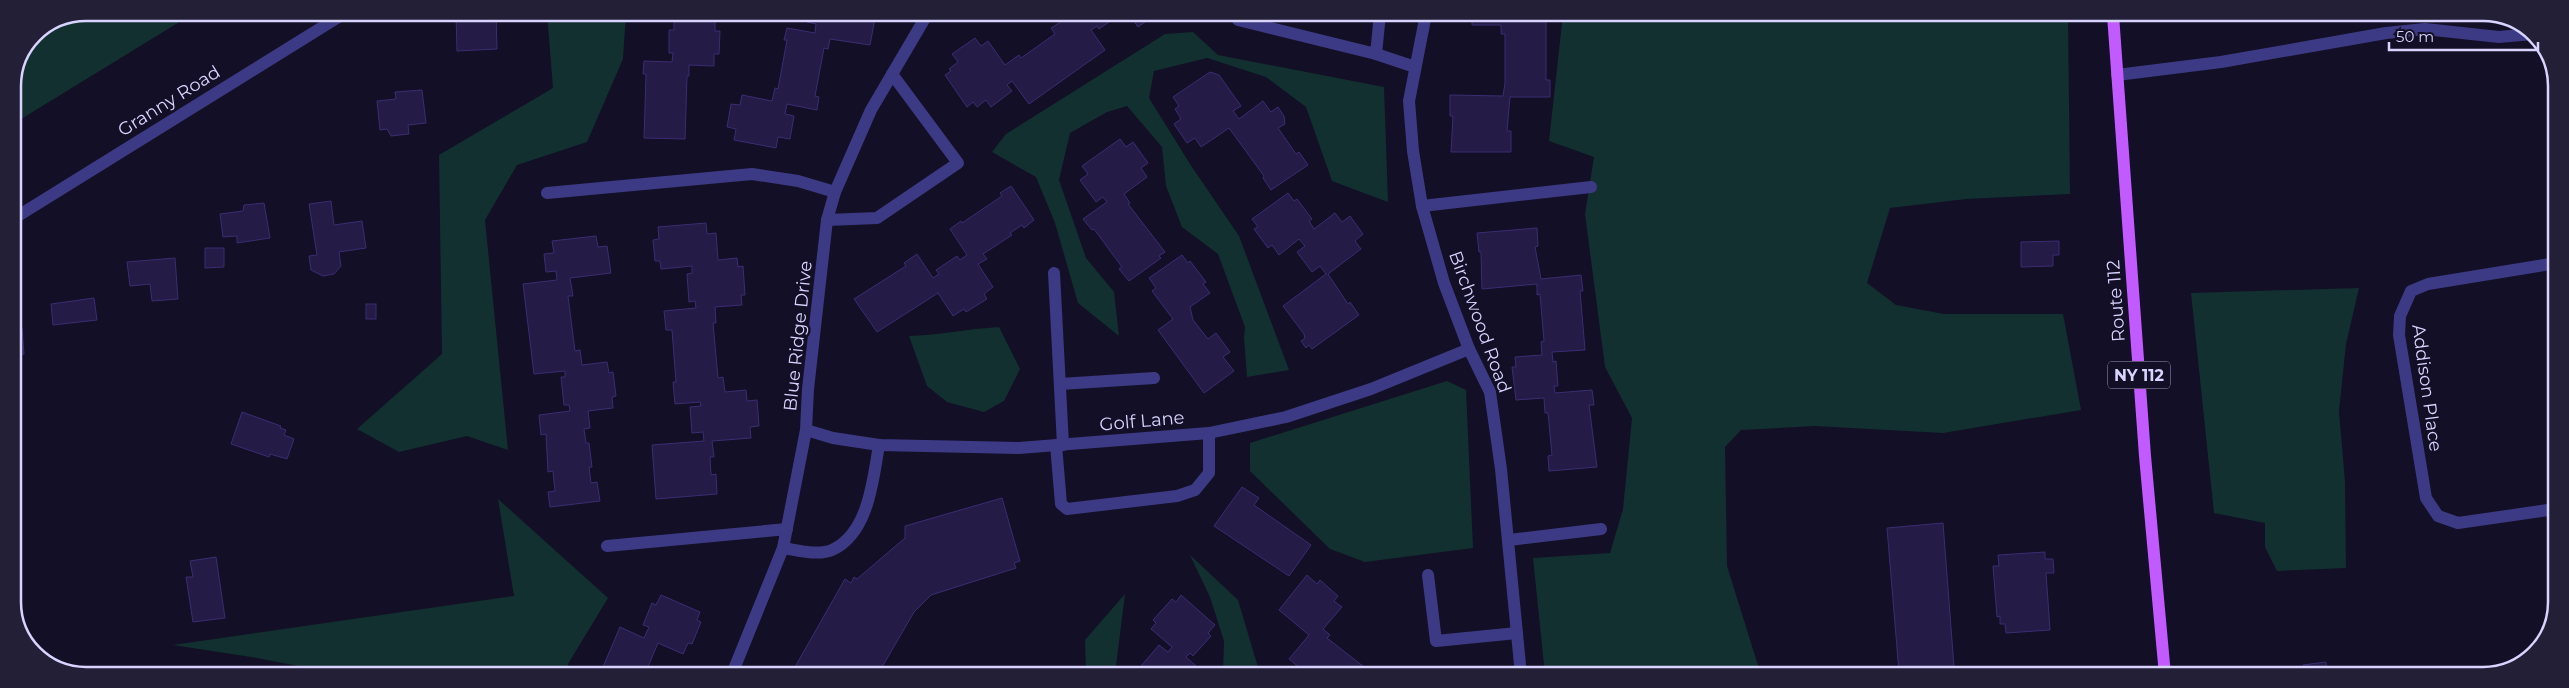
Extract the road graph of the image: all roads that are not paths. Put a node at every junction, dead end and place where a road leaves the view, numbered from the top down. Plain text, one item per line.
1 (332, 21) edge
2 (923, 21) edge
3 (1242, 21) edge
4 (1379, 21) edge
5 (1425, 21) edge
6 (2113, 21) edge
7 (2523, 35) edge
8 (1376, 54) junction
9 (1415, 67) junction
10 (892, 74) junction
11 (2117, 75) junction
12 (1592, 187) dead end
13 (835, 192) junction
14 (547, 193) dead end
15 (1422, 206) junction
16 (21, 213) edge
17 (827, 220) junction
18 (2548, 264) edge
19 (1054, 273) dead end
20 (1469, 349) junction
21 (1154, 378) dead end
22 (1060, 384) junction
23 (806, 430) junction
24 (1209, 432) junction
25 (879, 445) junction
26 (1059, 445) junction
27 (2548, 510) edge
28 (787, 529) junction
29 (1601, 529) dead end
30 (1509, 540) junction
31 (607, 546) dead end
32 (783, 548) junction
33 (1428, 575) dead end
34 (1517, 633) junction
35 (735, 667) edge
36 (1521, 667) edge
37 (2164, 667) edge

1 - 16 street, Granny Road
2 - 10 street, Blue Ridge Drive
3 - 8 street
4 - 8 street
5 - 9 street, Birchwood Road
6 - 11 main road, Route 112 / NY 112
7 - 11 street
8 - 9 street
9 - 15 street, Birchwood Road
10 - 13 street, Blue Ridge Drive
10 - 17 street
11 - 37 main road, Route 112 / NY 112
12 - 15 street
13 - 14 street
13 - 17 street, Blue Ridge Drive
15 - 20 street, Birchwood Road
17 - 23 street, Blue Ridge Drive
18 - 27 street, Addison Place
19 - 22 street
20 - 24 street, Golf Lane
20 - 30 street, Birchwood Road
21 - 22 street
22 - 26 street
23 - 25 street, Golf Lane
23 - 28 street, Blue Ridge Drive
24 - 26 street, Golf Lane
24 - 26 street
25 - 26 street, Golf Lane
25 - 32 street
28 - 31 street
28 - 32 street, Blue Ridge Drive
29 - 30 street
30 - 34 street, Birchwood Road
32 - 35 street, Blue Ridge Drive
33 - 34 street
34 - 36 street, Birchwood Road

